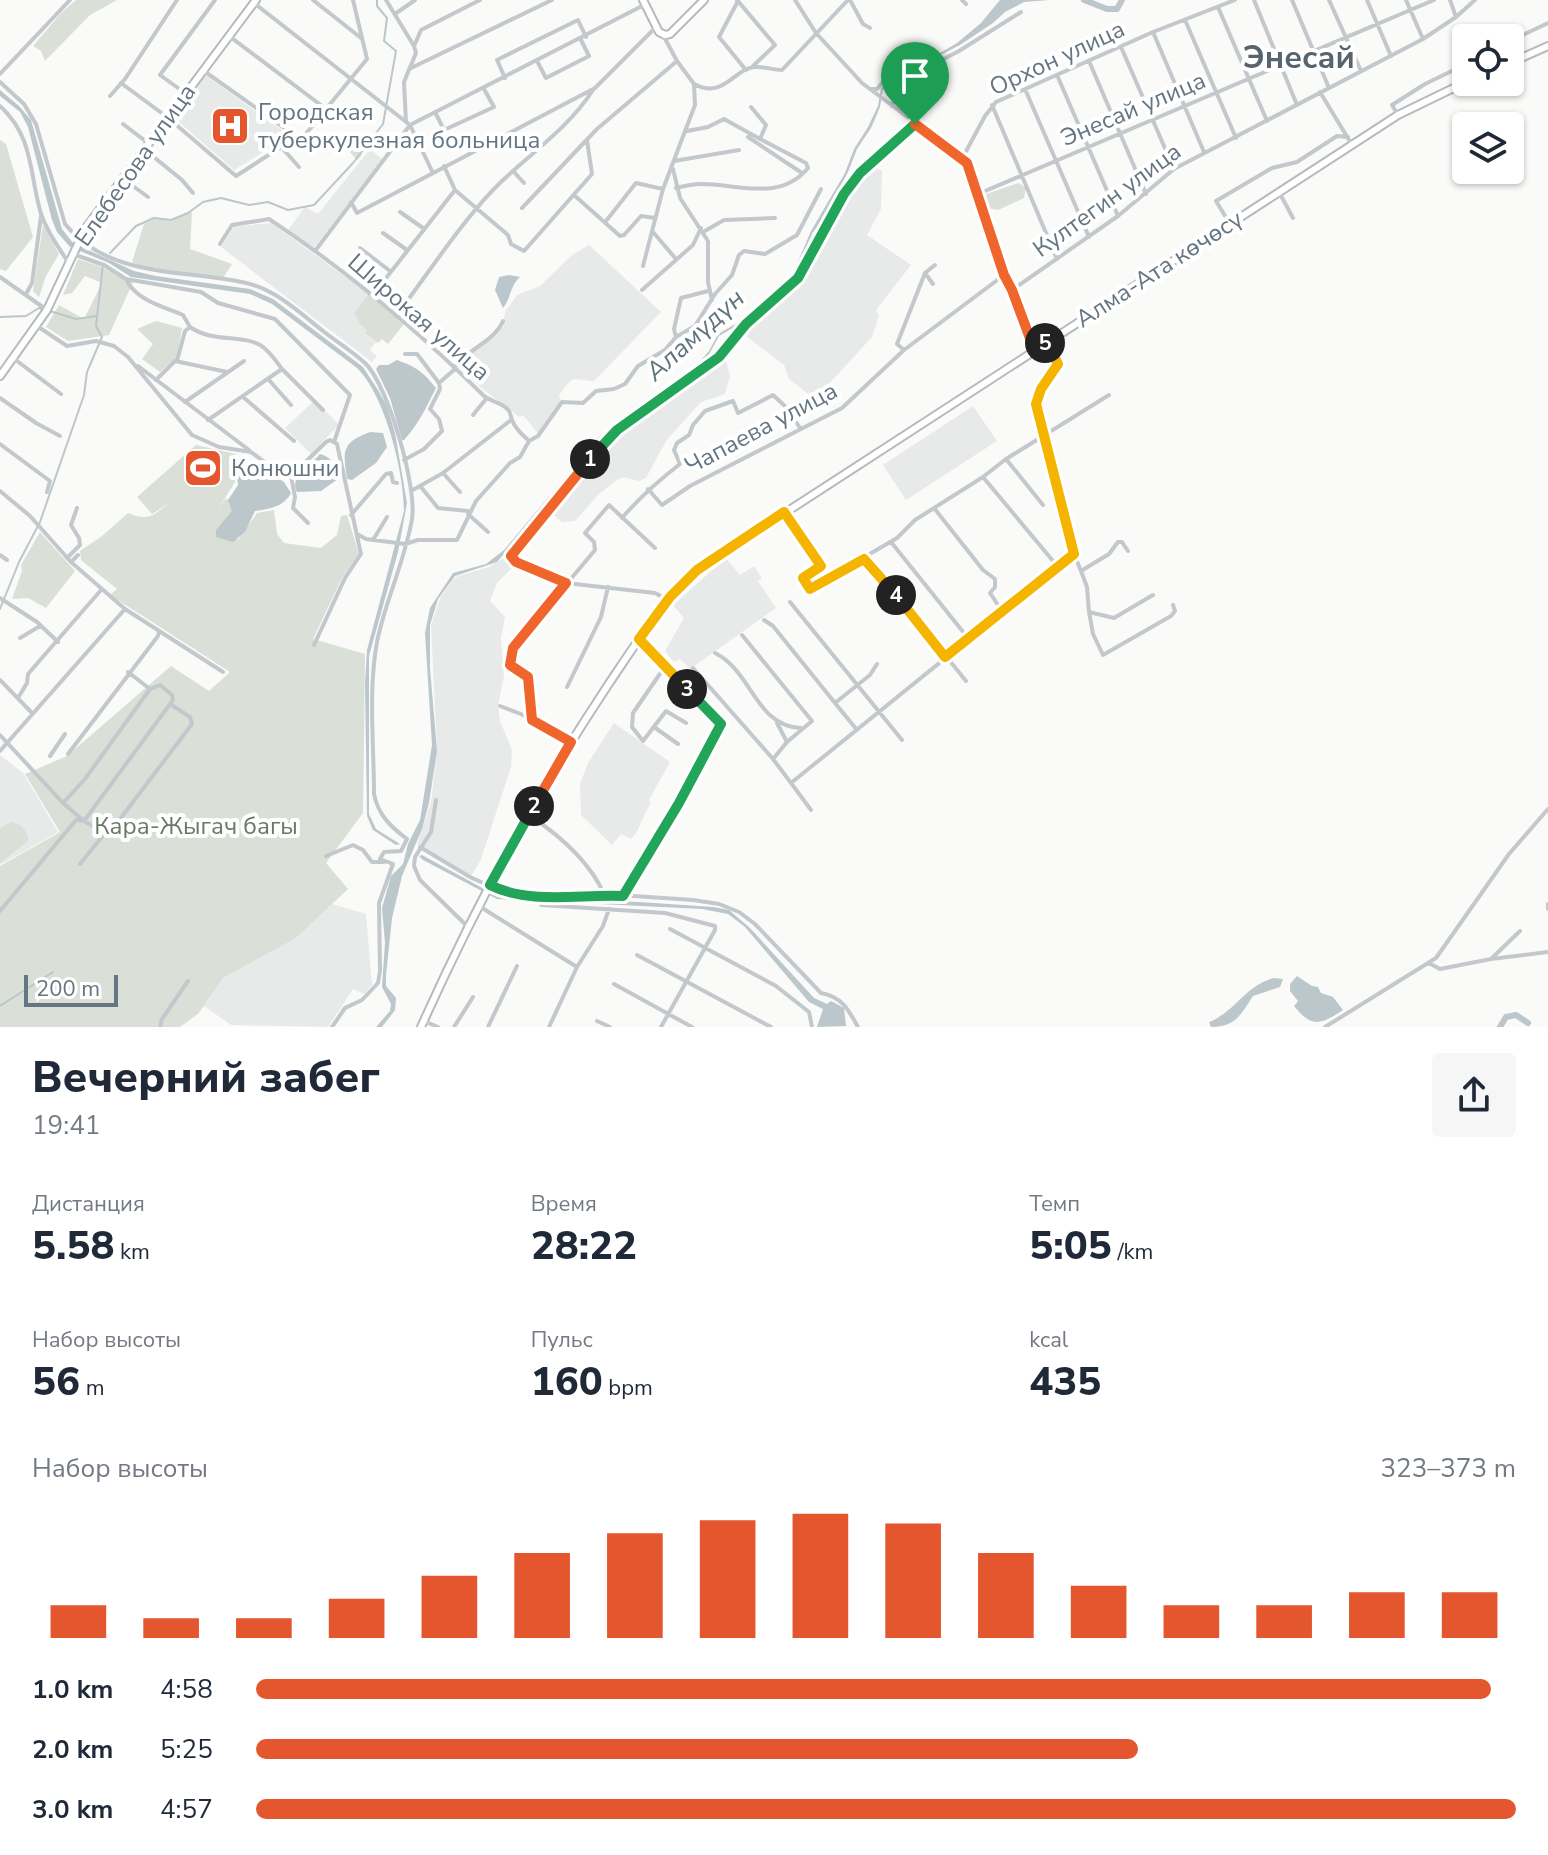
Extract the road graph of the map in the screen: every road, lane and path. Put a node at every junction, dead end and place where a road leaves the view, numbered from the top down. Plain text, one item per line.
1 (70, 0) edge
2 (177, 0) edge
3 (215, 0) edge
4 (313, 0) edge
5 (353, 0) edge
6 (386, 0) edge
7 (415, 0) edge
8 (480, 0) edge
9 (552, 0) edge
10 (704, 0) edge
11 (737, 0) edge
12 (795, 0) edge
13 (849, 0) edge
14 (1235, 0) edge
15 (1254, 0) edge
16 (1292, 0) edge
17 (1329, 0) edge
18 (1367, 0) edge
19 (1406, 0) edge
20 (1434, 0) edge
21 (1450, 0) edge
22 (1475, 0) edge
23 (255, 2) edge
24 (644, 2) edge
25 (1218, 7) junction
26 (1411, 10) junction
27 (1021, 12) dead end
28 (395, 14) junction
29 (1456, 17) junction
30 (1185, 20) junction
31 (1548, 23) edge
32 (1377, 24) junction
33 (656, 27) junction
34 (870, 28) dead end
35 (1153, 32) junction
36 (816, 33) junction
37 (1524, 34) edge
38 (663, 35) junction
39 (229, 36) junction
40 (1346, 37) junction
41 (361, 38) junction
42 (583, 38) junction
43 (1423, 39) junction
44 (414, 46) junction
45 (1548, 46) edge
46 (1121, 47) junction
47 (1314, 52) junction
48 (931, 53) dead end
49 (1391, 56) junction
50 (1524, 57) edge
51 (537, 61) junction
52 (677, 61) junction
53 (1089, 61) junction
54 (753, 66) junction
55 (1281, 66) junction
56 (409, 69) junction
57 (203, 70) junction
58 (746, 70) junction
59 (1452, 71) edge
60 (1361, 72) junction
61 (0, 74) edge
62 (1057, 75) junction
63 (351, 78) junction
64 (505, 78) junction
65 (1249, 79) junction
66 (0, 82) edge
67 (121, 83) junction
68 (694, 84) junction
69 (595, 88) junction
70 (1329, 88) junction
71 (484, 89) junction
72 (1025, 89) junction
73 (1452, 89) edge
74 (870, 90) junction
75 (1320, 92) junction
76 (185, 93) junction
77 (1216, 93) junction
78 (110, 96) dead end
79 (992, 105) junction
80 (1297, 105) junction
81 (0, 106) edge
82 (892, 106) junction
83 (1184, 106) junction
84 (751, 107) dead end
85 (326, 109) junction
86 (435, 112) junction
87 (1398, 115) junction
88 (167, 117) junction
89 (1152, 120) junction
90 (1267, 121) junction
91 (408, 123) junction
92 (123, 124) dead end
93 (915, 124) junction
94 (686, 131) junction
95 (1120, 134) junction
96 (297, 137) junction
97 (748, 137) dead end
98 (1348, 137) junction
99 (1236, 138) junction
100 (760, 139) junction
101 (587, 140) junction
102 (1352, 145) junction
103 (146, 146) junction
104 (1088, 147) junction
105 (283, 149) junction
106 (739, 150) dead end
107 (1205, 152) junction
108 (963, 157) junction
109 (1055, 161) junction
110 (673, 164) junction
111 (444, 166) junction
112 (299, 167) dead end
113 (1174, 169) junction
114 (433, 172) junction
115 (514, 172) junction
116 (803, 174) junction
117 (1022, 175) junction
118 (122, 178) junction
119 (524, 183) dead end
120 (676, 188) junction
121 (663, 189) junction
122 (821, 189) dead end
123 (455, 190) junction
124 (1279, 192) junction
125 (193, 193) dead end
126 (978, 194) junction
127 (1146, 194) junction
128 (574, 195) junction
129 (148, 197) dead end
130 (351, 202) junction
131 (522, 208) dead end
132 (478, 209) junction
133 (400, 212) dead end
134 (41, 213) junction
135 (1118, 216) junction
136 (655, 218) junction
137 (775, 218) dead end
138 (1293, 218) dead end
139 (606, 221) junction
140 (1230, 224) junction
141 (423, 228) junction
142 (702, 230) junction
143 (653, 232) junction
144 (383, 233) dead end
145 (1089, 238) junction
146 (80, 240) junction
147 (220, 244) dead end
148 (360, 248) dead end
149 (407, 250) junction
150 (315, 251) junction
151 (73, 253) junction
152 (676, 259) junction
153 (1057, 259) junction
154 (69, 263) junction
155 (935, 265) dead end
156 (643, 266) dead end
157 (390, 271) junction
158 (925, 273) junction
159 (1004, 275) junction
160 (0, 278) edge
161 (126, 279) junction
162 (933, 284) dead end
163 (642, 290) dead end
164 (1012, 290) junction
165 (708, 291) junction
166 (26, 294) junction
167 (372, 296) junction
168 (712, 300) junction
169 (47, 310) junction
170 (396, 316) junction
171 (503, 321) dead end
172 (37, 326) junction
173 (190, 327) junction
174 (676, 337) junction
175 (1047, 342) junction
176 (1036, 349) junction
177 (904, 350) junction
178 (405, 354) dead end
179 (128, 357) junction
180 (13, 358) junction
181 (177, 361) junction
182 (244, 361) dead end
183 (454, 368) junction
184 (282, 369) junction
185 (227, 372) junction
186 (0, 376) edge
187 (156, 380) junction
188 (269, 380) junction
189 (439, 383) junction
190 (61, 394) dead end
191 (1109, 395) dead end
192 (243, 397) junction
193 (0, 398) edge
194 (486, 399) junction
195 (185, 402) junction
196 (291, 405) dead end
197 (323, 410) dead end
198 (473, 415) dead end
199 (208, 420) junction
200 (511, 420) junction
201 (800, 428) junction
202 (1044, 434) junction
203 (60, 436) dead end
204 (294, 441) dead end
205 (529, 441) junction
206 (334, 442) junction
207 (0, 444) edge
208 (251, 452) junction
209 (1006, 459) junction
210 (404, 460) junction
211 (443, 473) junction
212 (291, 476) junction
213 (983, 477) junction
214 (397, 483) dead end
215 (421, 487) junction
216 (648, 489) junction
217 (411, 491) junction
218 (47, 492) dead end
219 (460, 492) dead end
220 (1, 495) edge
221 (1043, 505) dead end
222 (77, 508) dead end
223 (934, 508) junction
224 (784, 512) junction
225 (469, 513) junction
226 (351, 515) junction
227 (387, 517) dead end
228 (622, 518) junction
229 (308, 523) dead end
230 (488, 532) dead end
231 (357, 534) junction
232 (373, 540) junction
233 (891, 542) junction
234 (404, 544) junction
235 (655, 548) dead end
236 (1128, 551) dead end
237 (1074, 554) junction
238 (0, 555) edge
239 (78, 555) dead end
240 (864, 559) junction
241 (7, 560) dead end
242 (69, 560) junction
243 (1058, 567) junction
244 (1081, 571) junction
245 (575, 573) junction
246 (566, 583) junction
247 (582, 585) junction
248 (608, 587) junction
249 (101, 590) junction
250 (1153, 595) dead end
251 (0, 598) edge
252 (668, 600) junction
253 (790, 602) dead end
254 (1173, 605) dead end
255 (125, 609) junction
256 (1002, 611) junction
257 (1089, 612) junction
258 (764, 620) dead end
259 (40, 626) junction
260 (159, 631) junction
261 (742, 635) dead end
262 (20, 638) dead end
263 (968, 638) junction
264 (639, 639) junction
265 (58, 642) junction
266 (314, 645) dead end
267 (715, 653) dead end
268 (945, 657) junction
269 (877, 664) dead end
270 (666, 665) junction
271 (693, 668) dead end
272 (128, 672) junction
273 (223, 672) dead end
274 (0, 680) edge
275 (966, 681) dead end
276 (857, 685) junction
277 (567, 687) dead end
278 (150, 689) junction
279 (18, 698) junction
280 (835, 703) junction
281 (170, 704) junction
282 (500, 706) dead end
283 (32, 713) junction
284 (879, 713) junction
285 (532, 720) junction
286 (775, 721) junction
287 (686, 723) dead end
288 (654, 727) junction
289 (804, 728) junction
290 (857, 731) junction
291 (65, 734) dead end
292 (0, 735) edge
293 (902, 740) dead end
294 (7, 742) junction
295 (571, 742) junction
296 (787, 742) junction
297 (678, 744) dead end
298 (0, 751) edge
299 (68, 754) dead end
300 (50, 756) dead end
301 (773, 759) junction
302 (791, 783) junction
303 (436, 800) dead end
304 (63, 803) junction
305 (1548, 809) edge
306 (811, 810) dead end
307 (529, 815) junction
308 (84, 821) junction
309 (105, 833) junction
310 (419, 849) junction
311 (326, 856) dead end
312 (384, 862) junction
313 (80, 864) dead end
314 (490, 885) junction
315 (604, 894) junction
316 (623, 896) junction
317 (541, 905) dead end
318 (479, 906) junction
319 (609, 909) junction
320 (0, 911) edge
321 (468, 927) junction
322 (670, 929) dead end
323 (1520, 931) dead end
324 (705, 947) junction
325 (1548, 952) edge
326 (637, 955) dead end
327 (1491, 959) junction
328 (1429, 963) junction
329 (517, 966) dead end
330 (577, 967) junction
331 (188, 981) dead end
332 (686, 983) junction
333 (614, 984) dead end
334 (473, 997) dead end
335 (668, 1014) junction
336 (597, 1021) dead end
337 (423, 1024) edge
338 (856, 1026) edge
339 (160, 1027) edge
340 (332, 1027) edge
341 (438, 1027) edge
342 (454, 1027) edge
343 (488, 1027) edge
344 (549, 1027) edge
345 (610, 1027) edge
346 (661, 1027) edge
347 (692, 1027) edge
348 (771, 1027) edge
349 (812, 1027) edge
350 (1325, 1027) edge

1 - 61 street
2 - 67 street
3 - 76 street
4 - 41 street
5 - 41 street
6 - 28 street
7 - 28 street
8 - 44 street
9 - 56 street
10 - 38 main road
11 - 54 street
11 - 58 street
12 - 36 street
13 - 34 street
13 - 36 street
14 - 25 street, Орхон улица
15 - 55 street
16 - 47 street
17 - 40 street
18 - 32 street
19 - 26 street
20 - 26 street, Энесай улица
21 - 29 street
22 - 29 street, Култегин улица
23 - 39 main road, Елебесова улица
23 - 63 street
24 - 33 main road
24 - 42 street
25 - 30 street, Орхон улица
25 - 65 street
26 - 32 street, Энесай улица
26 - 43 street
27 - 82 street
28 - 44 street
29 - 43 street, Култегин улица
30 - 35 street, Орхон улица
30 - 77 street
31 - 37 street
32 - 40 street, Энесай улица
32 - 49 street
33 - 38 main road
33 - 69 street
35 - 46 street, Орхон улица
35 - 83 street
36 - 54 street
36 - 74 street
38 - 52 street
39 - 57 main road, Елебесова улица
39 - 85 street
40 - 47 street, Энесай улица
40 - 60 street
41 - 63 street
42 - 51 street
42 - 51 street
42 - 64 street
43 - 49 street, Култегин улица
44 - 56 street
45 - 50 main road
46 - 53 street, Орхон улица
46 - 89 street
47 - 55 street, Энесай улица
47 - 70 street
48 - 74 street
49 - 60 street, Култегин улица
51 - 64 street
52 - 68 street
52 - 101 street
53 - 62 street, Орхон улица
53 - 95 street
54 - 58 street
55 - 65 street, Энесай улица
55 - 80 street
56 - 91 street
57 - 76 main road, Елебесова улица
57 - 96 street
58 - 68 street
59 - 87 street
60 - 70 street, Култегин улица
62 - 72 street, Орхон улица
62 - 104 street
63 - 85 street
63 - 91 street
64 - 71 street
65 - 77 street, Энесай улица
65 - 90 street
66 - 146 street
67 - 78 street
67 - 88 street
68 - 94 street
69 - 111 street
69 - 115 street
70 - 75 street, Култегин улица
71 - 86 street
71 - 86 street
72 - 79 street, Орхон улица
72 - 109 street
73 - 87 main road, Алма-Ата көчөсү
74 - 82 street
75 - 80 street, Култегин улица
75 - 98 street
76 - 88 main road, Елебесова улица
77 - 83 street, Энесай улица
77 - 99 street
79 - 108 street, Орхон улица
79 - 117 street
80 - 90 street, Култегин улица
81 - 134 street
82 - 93 street
83 - 89 street, Энесай улица
83 - 107 street
84 - 100 street
85 - 96 street
86 - 91 street
87 - 102 main road, Алма-Ата көчөсү
88 - 103 main road, Елебесова улица
88 - 105 street
89 - 95 street, Энесай улица
89 - 113 street
90 - 99 street, Култегин улица
91 - 114 street
91 - 130 street
92 - 103 street
93 - 108 street
93 - 246 street
94 - 100 street
94 - 110 street
95 - 104 street, Энесай улица
95 - 127 street
96 - 105 street
97 - 116 street
98 - 102 street
98 - 140 street
99 - 107 street, Култегин улица
100 - 116 street
101 - 128 street
101 - 131 street
102 - 124 main road, Алма-Ата көчөсү
103 - 118 main road, Елебесова улица
103 - 125 street
104 - 109 street, Энесай улица
104 - 135 street
105 - 112 street
106 - 110 street
107 - 113 street, Култегин улица
108 - 126 street
109 - 117 street, Энесай улица
109 - 145 street
110 - 120 street
110 - 121 street
111 - 114 street
111 - 123 street
113 - 127 street, Култегин улица
114 - 130 street
115 - 119 street
115 - 132 street
116 - 120 street
117 - 126 street, Энесай улица
117 - 153 street
118 - 129 street
118 - 146 main road, Елебесова улица
120 - 142 street
121 - 136 street
121 - 139 street
122 - 168 street
123 - 132 street
123 - 141 street
124 - 138 street
124 - 140 main road, Алма-Ата көчөсү
126 - 159 street
127 - 135 street, Култегин улица
128 - 132 street
128 - 139 street
130 - 150 street
132 - 170 street
133 - 141 street
134 - 154 street
134 - 166 street
135 - 145 street, Култегин улица
136 - 139 street
136 - 143 street
137 - 142 street
140 - 175 main road, Алма-Ата көчөсү
141 - 149 street
142 - 152 street
142 - 165 street
143 - 152 street
143 - 156 street
144 - 149 street
145 - 153 street, Култегин улица
146 - 151 main road, Елебесова улица
146 - 210 street
147 - 150 street, Широкая улица
148 - 157 street
149 - 157 street
150 - 167 street, Широкая улица
151 - 154 main road, Елебесова улица
151 - 161 street
152 - 163 street
153 - 164 street, Култегин улица
154 - 169 main road, Елебесова улица
155 - 158 street
157 - 167 street
158 - 162 street
158 - 177 street
159 - 164 street
159 - 177 street, Чапаева улица
160 - 166 street
161 - 173 street
161 - 206 street
164 - 176 street
165 - 168 street
165 - 174 street
166 - 169 street
167 - 170 street, Широкая улица
168 - 174 street
169 - 172 main road, Елебесова улица
170 - 183 street, Широкая улица
171 - 183 street
172 - 179 street
172 - 180 main road, Елебесова улица
173 - 181 street
173 - 184 street
174 - 205 street
175 - 176 main road, Алма-Ата көчөсү
175 - 202 street
176 - 224 main road, Алма-Ата көчөсү
177 - 201 street, Чапаева улица
178 - 189 street
179 - 187 street
179 - 208 street
180 - 186 main road, Елебесова улица
180 - 190 street
181 - 185 street
181 - 187 street
182 - 185 street
183 - 189 street
183 - 194 street, Широкая улица
184 - 188 street
184 - 197 street
185 - 195 street
187 - 195 street
188 - 192 street
188 - 196 street
189 - 210 street
191 - 202 street
192 - 199 street
192 - 204 street
193 - 203 street
194 - 198 street
194 - 200 street, Широкая улица
195 - 199 street
199 - 208 street
200 - 205 street, Широкая улица
200 - 211 street
201 - 216 street, Чапаева улица
201 - 216 street
202 - 209 street
202 - 237 street
205 - 225 street
206 - 212 street
206 - 226 street
207 - 218 street
208 - 212 street
209 - 213 street
209 - 221 street
210 - 217 street
211 - 215 street
211 - 219 street
212 - 229 street
213 - 223 street
213 - 243 street
214 - 226 street
215 - 217 street
215 - 225 street
216 - 228 street
217 - 234 street
220 - 242 street
222 - 242 street
223 - 233 street
223 - 256 street
224 - 240 street
224 - 252 main road, Алма-Ата көчөсү
225 - 230 street
225 - 234 street
226 - 231 street
227 - 232 street
228 - 235 street
228 - 245 street
231 - 232 street
231 - 266 street
232 - 234 street
233 - 240 street
233 - 263 street
234 - 312 street
236 - 244 street
237 - 243 street
237 - 244 street
238 - 241 street
239 - 242 street
240 - 268 street
242 - 249 street
243 - 256 street
244 - 257 street
245 - 246 street
245 - 247 street
246 - 247 street
246 - 285 street
247 - 248 street
248 - 252 street
248 - 277 street
249 - 255 street
249 - 265 street
250 - 257 street
251 - 259 street
252 - 264 main road, Алма-Ата көчөсү
253 - 276 street
254 - 257 street
255 - 260 street
255 - 283 street
256 - 263 street
258 - 280 street
259 - 262 street
259 - 265 street
260 - 272 street
260 - 273 street
261 - 289 street
263 - 268 street
264 - 270 street
264 - 295 main road, Алма-Ата көчөсү
265 - 279 street
267 - 286 street
268 - 275 street
268 - 284 street
269 - 276 street
270 - 288 street
270 - 316 street
271 - 301 street
272 - 278 street
272 - 299 street
274 - 279 street
276 - 280 street
276 - 284 street
278 - 281 street
278 - 304 street
279 - 283 street
280 - 290 street
281 - 308 street
281 - 309 street
282 - 285 street
283 - 294 street
284 - 290 street
284 - 293 street
285 - 295 street
286 - 289 street
286 - 296 street
287 - 288 street
288 - 297 street
289 - 296 street
290 - 302 street
291 - 300 street
292 - 294 street
294 - 298 street
294 - 304 street
295 - 307 main road, Алма-Ата көчөсү
296 - 301 street
301 - 302 street
302 - 306 street
303 - 310 street
304 - 308 street
305 - 328 street
307 - 314 main road, Алма-Ата көчөсү
307 - 315 street
308 - 309 street
308 - 320 street
309 - 313 street
310 - 314 street
310 - 321 street
311 - 312 street
312 - 340 street
314 - 315 street
314 - 318 main road, Алма-Ата көчөсү
315 - 316 street
316 - 338 street
317 - 319 street
318 - 321 main road, Алма-Ата көчөсү
318 - 330 street
319 - 324 street
319 - 330 street
321 - 337 main road, Алма-Ата көчөсү
322 - 324 street
323 - 327 street
324 - 332 street
324 - 349 street
325 - 327 street
326 - 332 street
327 - 328 street
328 - 350 street
329 - 343 street
330 - 344 street
331 - 339 street
332 - 335 street
332 - 348 street
333 - 335 street
334 - 342 street
335 - 346 street
335 - 347 street
336 - 345 street
337 - 341 street

